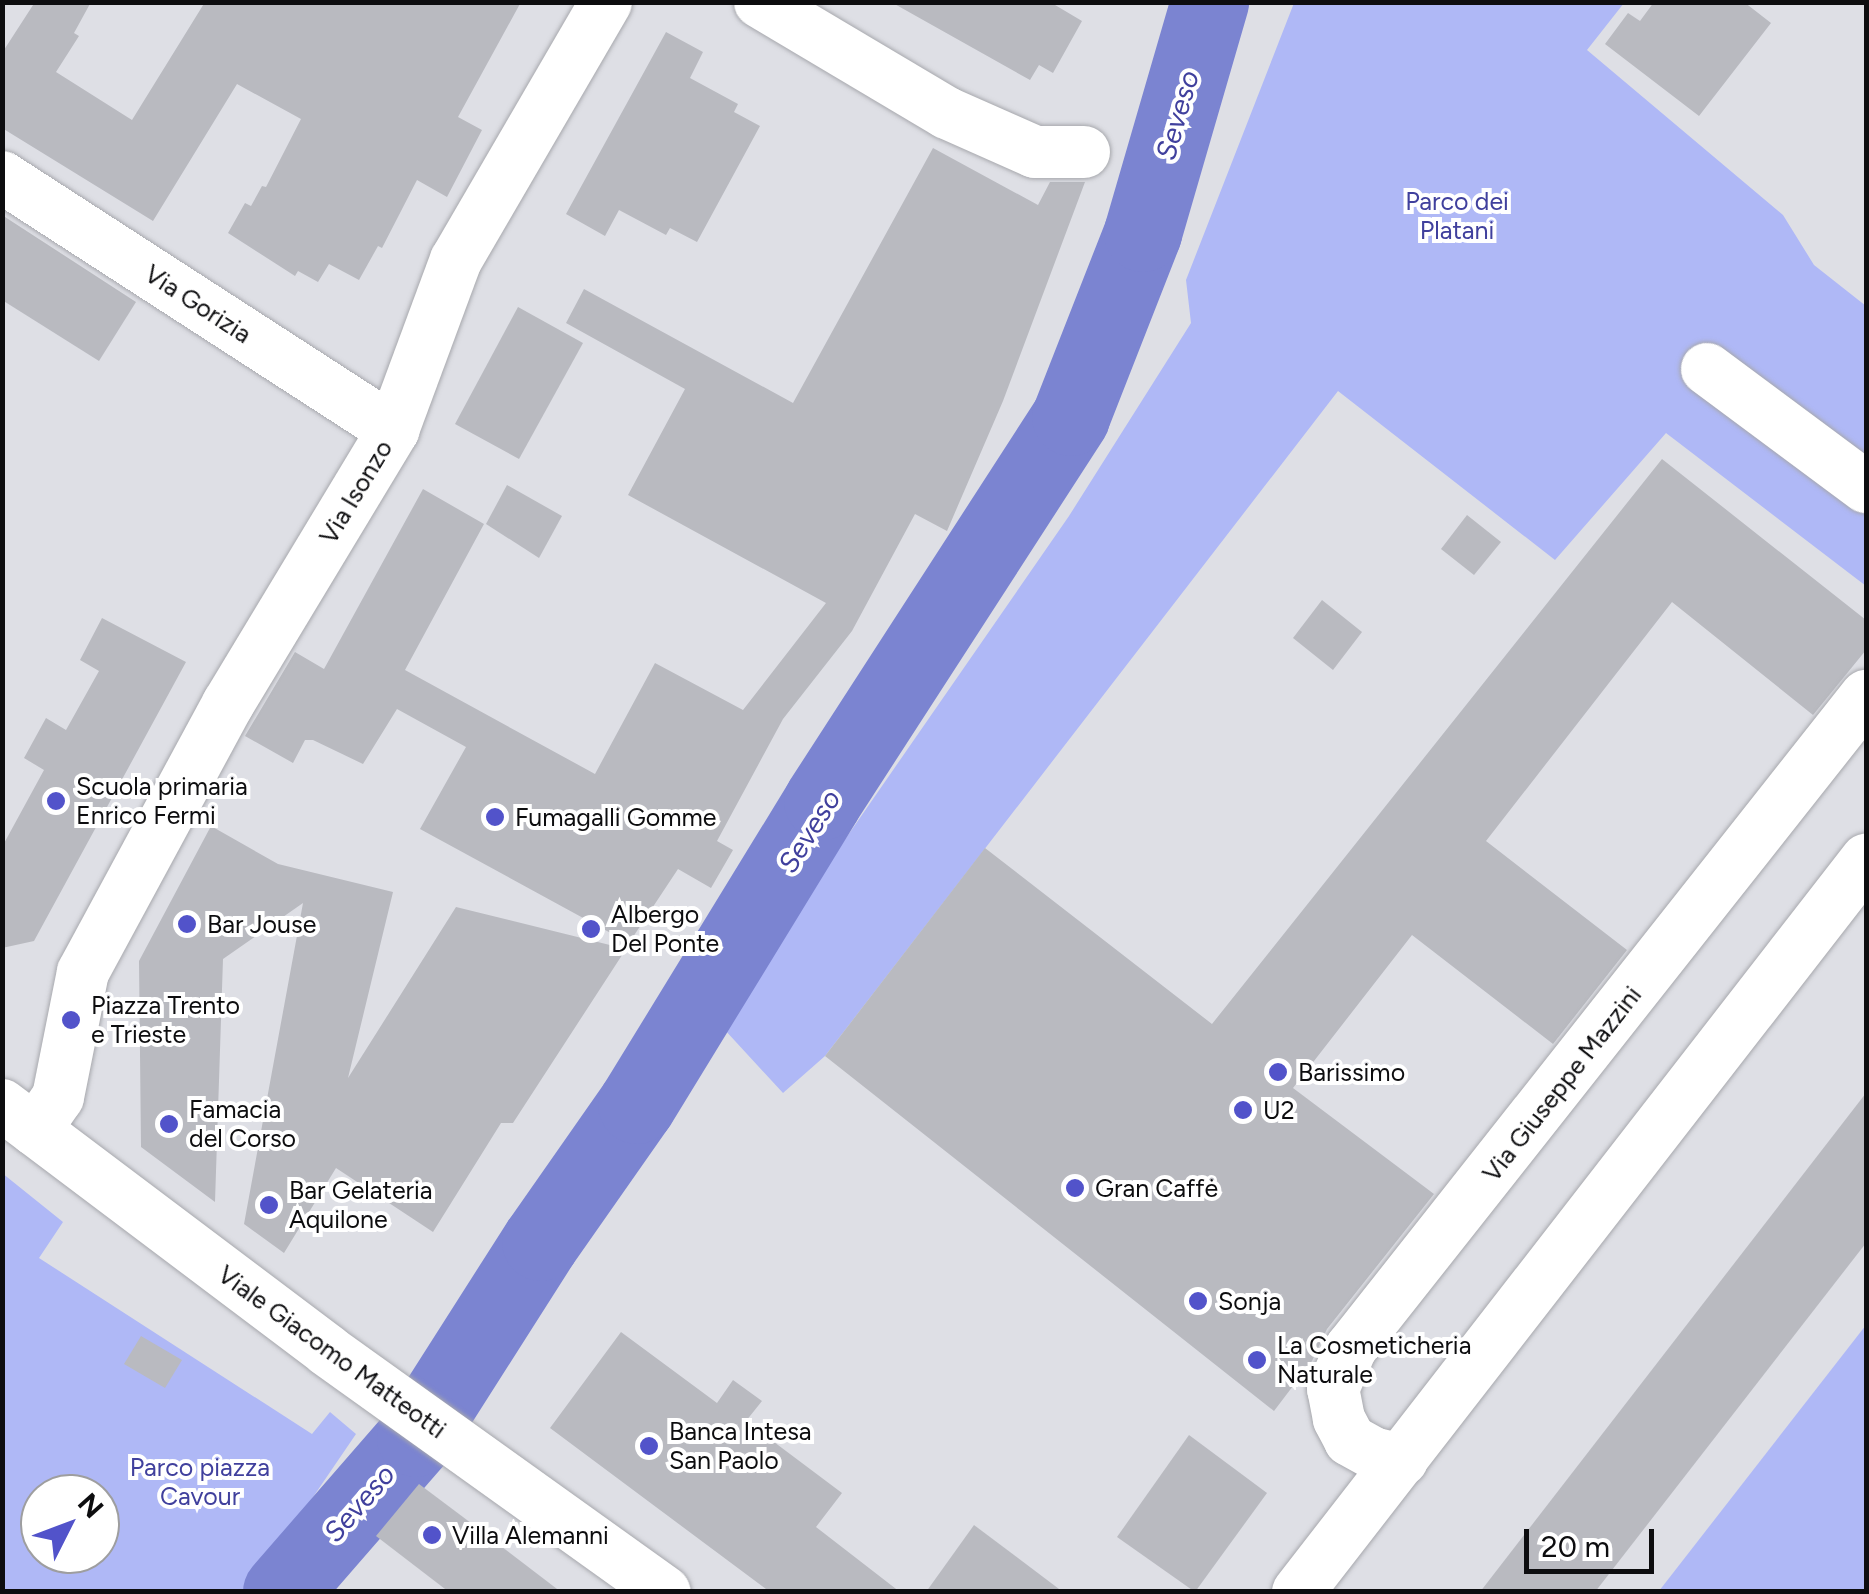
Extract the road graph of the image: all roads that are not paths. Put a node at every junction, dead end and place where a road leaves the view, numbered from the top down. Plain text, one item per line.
1 (606, 2) edge
2 (760, 2) edge
3 (1084, 152) dead end
4 (2, 177) edge
5 (1707, 368) dead end
6 (393, 430) junction
7 (1866, 487) edge
8 (1866, 696) edge
9 (1866, 860) edge
10 (18, 1118) edge
11 (1402, 1460) junction
12 (666, 1592) edge
13 (1298, 1592) edge

1 - 6 street, Via Isonzo
2 - 3 street
4 - 6 street, Via Gorizia
5 - 7 street
6 - 10 street, Via Isonzo
8 - 11 street, Via Giuseppe Mazzini
9 - 11 street
10 - 12 street, Viale Giacomo Matteotti
11 - 13 street

